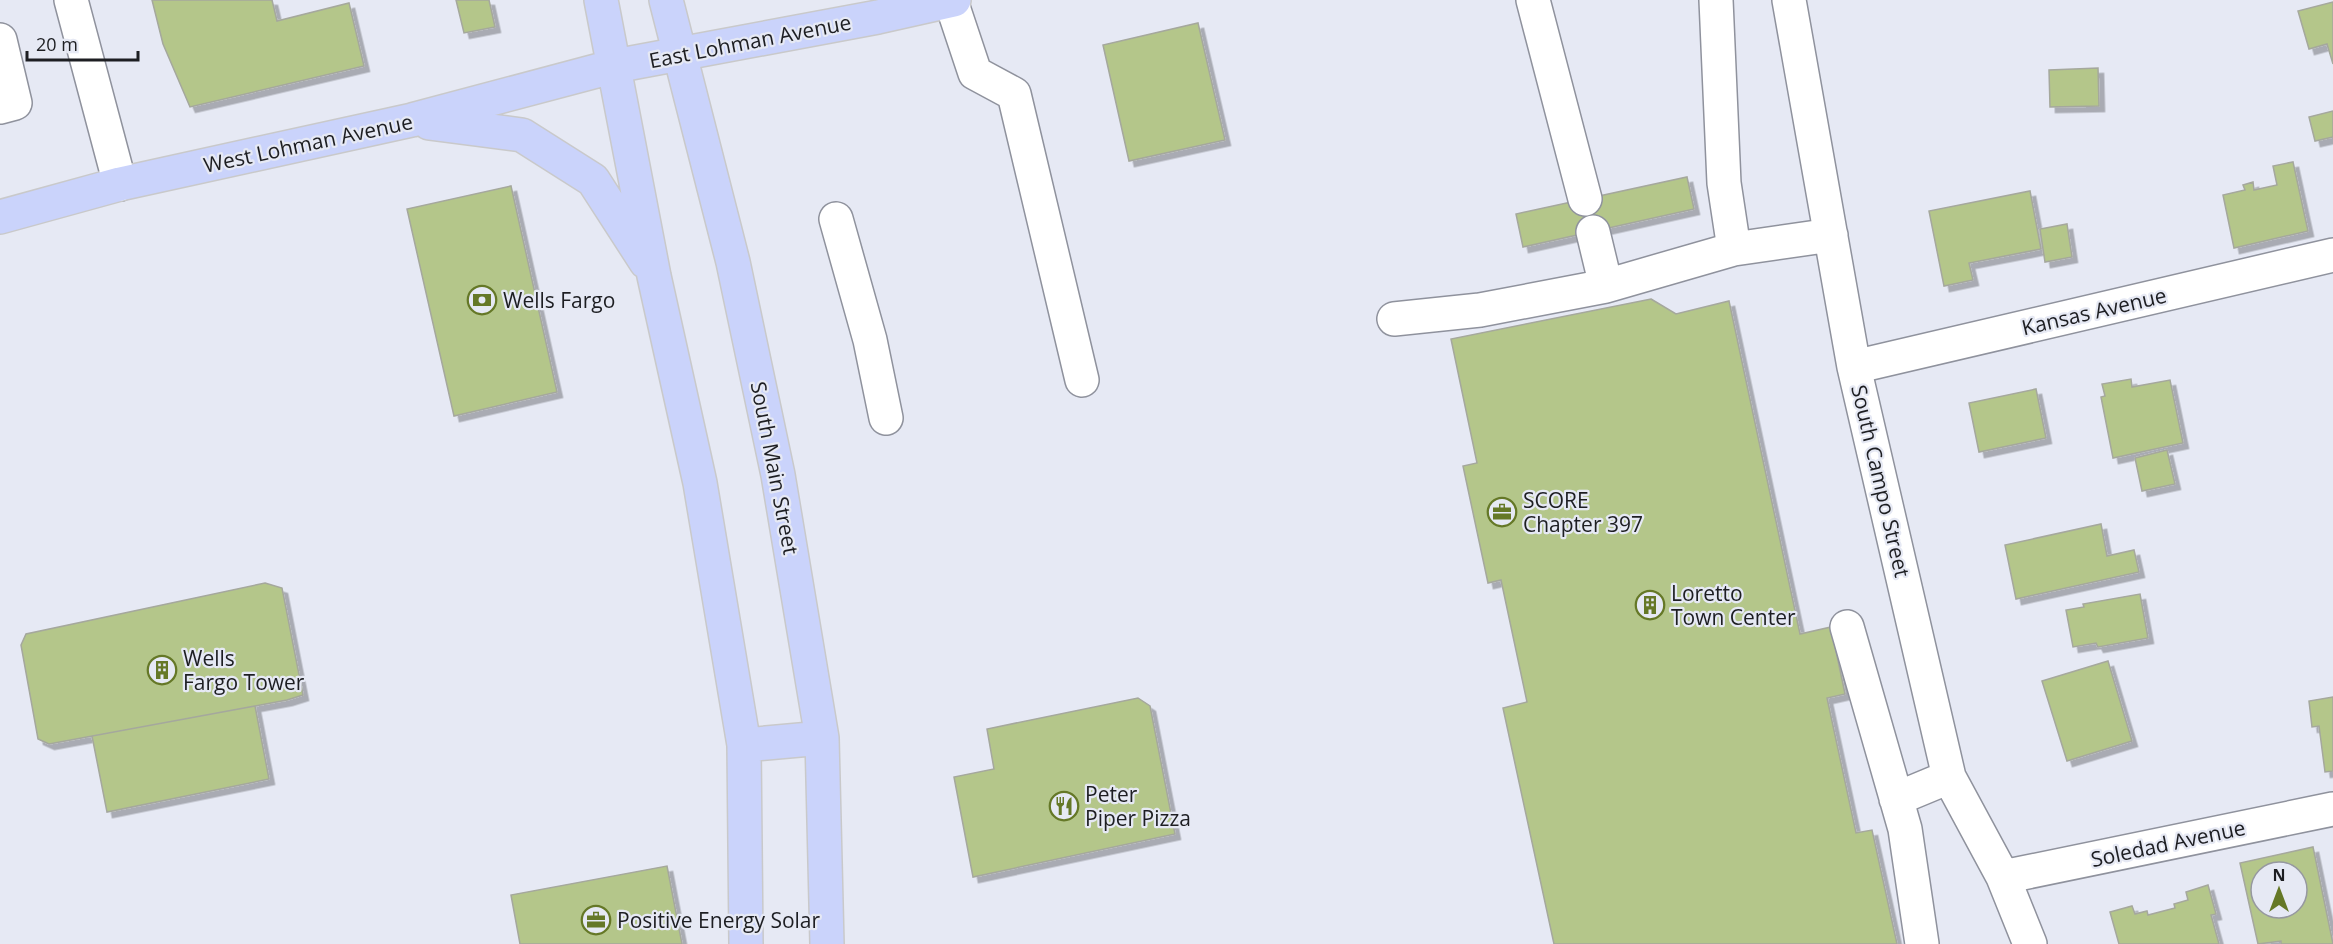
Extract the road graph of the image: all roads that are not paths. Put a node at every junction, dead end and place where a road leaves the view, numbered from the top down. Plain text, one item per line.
1 (71, 0) edge
2 (601, 0) edge
3 (666, 0) edge
4 (952, 0) edge
5 (1533, 0) edge
6 (1716, 0) edge
7 (1789, 0) edge
8 (0, 40) edge
9 (679, 55) junction
10 (615, 66) junction
11 (0, 107) edge
12 (412, 120) junction
13 (120, 184) junction
14 (1584, 199) dead end
15 (0, 217) edge
16 (836, 219) dead end
17 (1593, 232) dead end
18 (1831, 235) junction
19 (1734, 249) junction
20 (2333, 255) edge
21 (654, 276) junction
22 (1606, 286) junction
23 (1394, 319) dead end
24 (1854, 367) junction
25 (1082, 380) dead end
26 (886, 418) dead end
27 (1847, 627) dead end
28 (822, 738) junction
29 (744, 745) junction
30 (1949, 777) junction
31 (1896, 799) junction
32 (2333, 809) edge
33 (2003, 877) junction
34 (746, 944) edge
35 (827, 944) edge
36 (1922, 944) edge
37 (2030, 944) edge

1 - 13 street
2 - 10 main road
3 - 9 main road, South Main Street
4 - 9 main road, East Lohman Avenue
4 - 25 street
5 - 14 street
6 - 19 street
7 - 18 street, South Campo Street
8 - 11 street
9 - 10 main road, East Lohman Avenue
9 - 28 main road, South Main Street
10 - 12 main road, West Lohman Avenue
10 - 21 main road
12 - 13 main road, West Lohman Avenue
12 - 21 main road
13 - 15 main road, West Lohman Avenue
16 - 26 street
17 - 22 street
18 - 19 street
18 - 24 street, South Campo Street
19 - 22 street
20 - 24 street, Kansas Avenue
21 - 29 main road
22 - 23 street
24 - 30 street, South Campo Street
27 - 31 street
28 - 29 main road
28 - 35 main road, South Main Street
29 - 34 main road
30 - 31 street
30 - 33 street, South Campo Street
31 - 36 street
32 - 33 street, Soledad Avenue
33 - 37 street, South Campo Street

